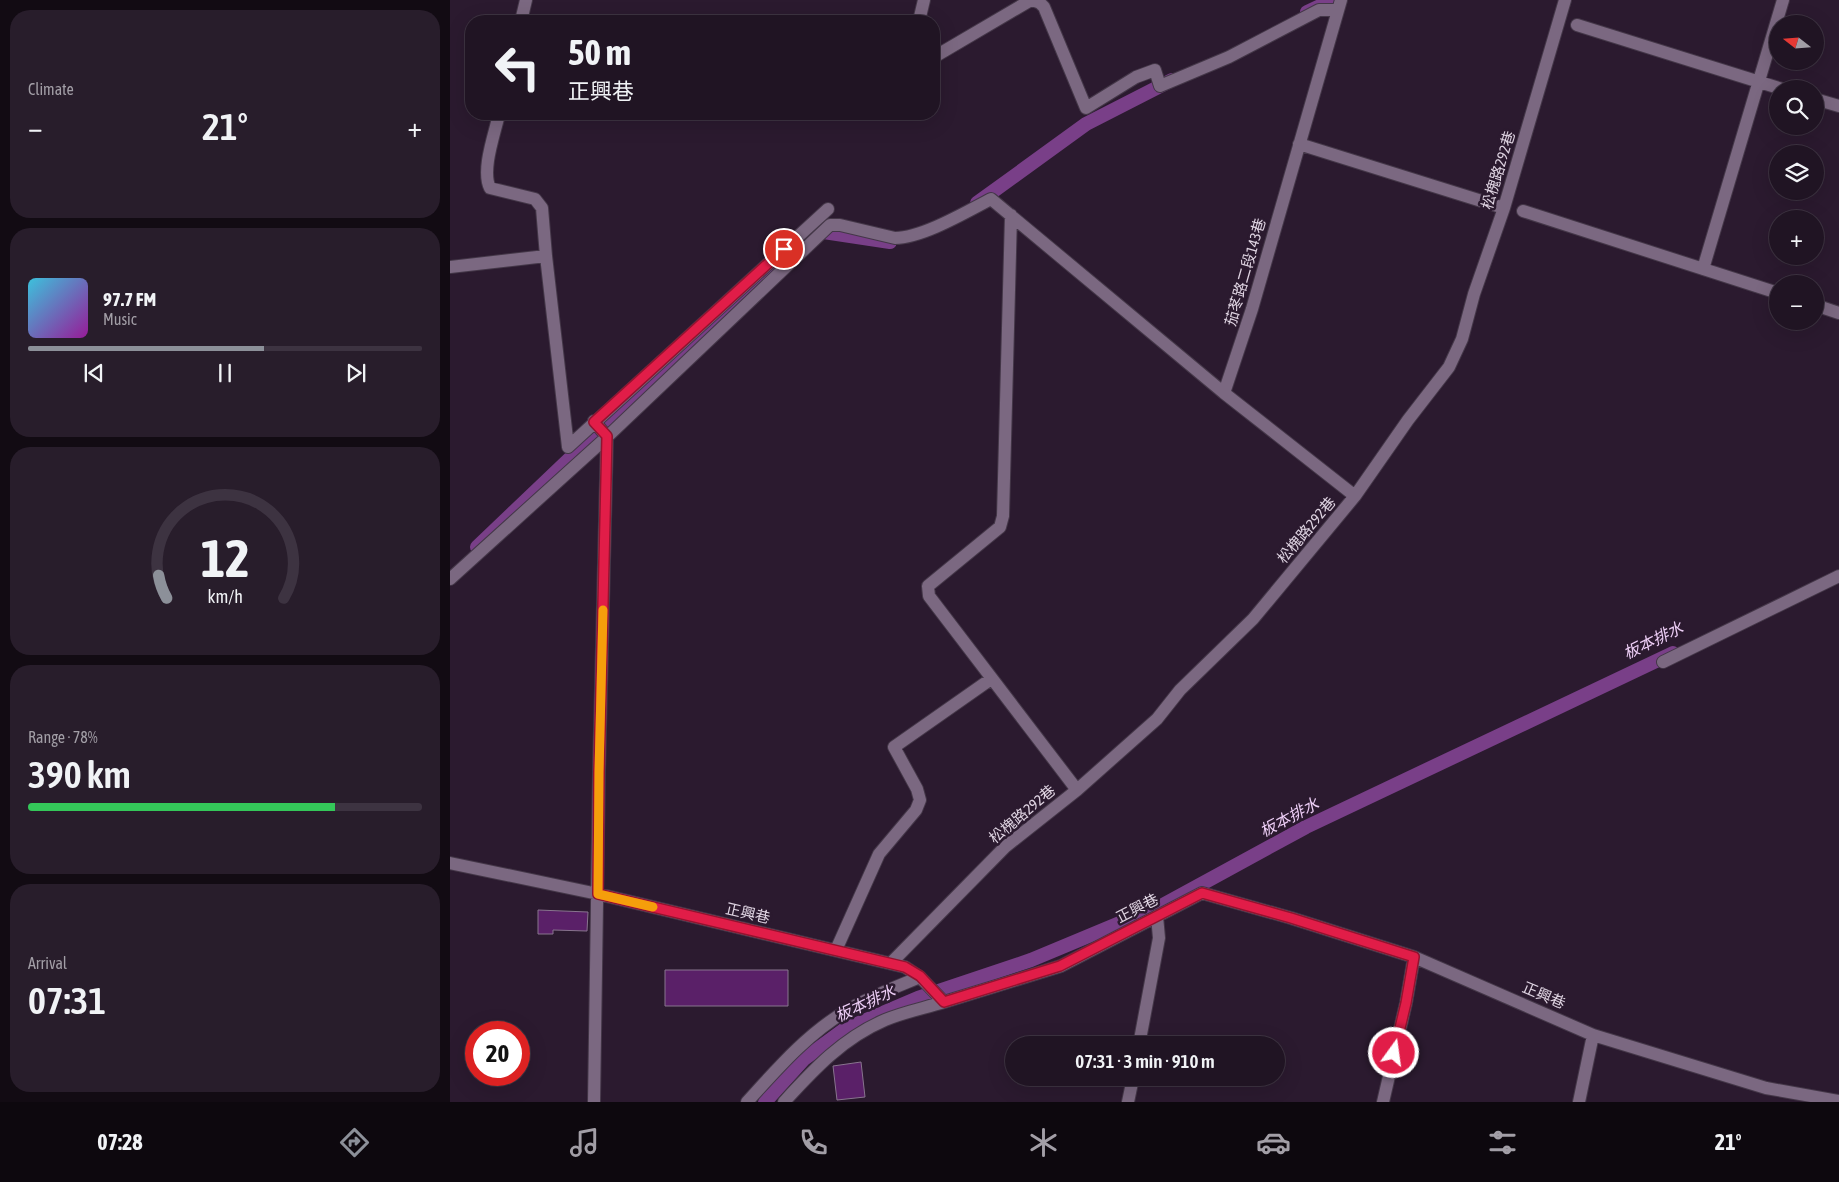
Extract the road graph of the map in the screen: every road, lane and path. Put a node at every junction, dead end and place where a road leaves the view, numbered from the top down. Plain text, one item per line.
1 (526, 0) edge
2 (924, 0) edge
3 (1031, 0) edge
4 (1565, 0) edge
5 (1783, 0) edge
6 (1339, 5) edge
7 (522, 15) edge
8 (921, 15) edge
9 (1576, 24) dead end
10 (940, 53) edge
11 (1758, 81) junction
12 (1769, 85) edge
13 (1824, 102) edge
14 (1839, 106) edge
15 (498, 120) edge
16 (1298, 144) junction
17 (1504, 208) junction
18 (828, 209) dead end
19 (1523, 211) dead end
20 (1011, 215) junction
21 (546, 256) junction
22 (450, 267) edge
23 (1702, 269) junction
24 (1769, 290) edge
25 (1824, 308) edge
26 (1839, 313) edge
27 (1224, 393) junction
28 (594, 422) junction
29 (607, 436) junction
30 (1355, 496) junction
31 (1839, 576) edge
32 (450, 580) edge
33 (1663, 662) dead end
34 (991, 679) junction
35 (1077, 790) junction
36 (450, 863) edge
37 (598, 894) junction
38 (1157, 916) junction
39 (836, 950) junction
40 (1414, 957) junction
41 (891, 964) junction
42 (923, 980) junction
43 (942, 1000) junction
44 (1594, 1035) junction
45 (1141, 1036) edge
46 (1131, 1086) edge
47 (1839, 1101) edge
48 (594, 1102) edge
49 (746, 1102) edge
50 (784, 1102) edge
51 (1128, 1102) edge
52 (1383, 1102) edge
53 (1579, 1102) edge

1 - 7 lane
2 - 8 lane
3 - 6 lane
3 - 10 lane
4 - 17 lane, 松槐路292巷
5 - 11 lane
6 - 16 lane, 茄苳路二段143巷
9 - 11 lane
11 - 12 lane
11 - 23 lane
13 - 14 lane
15 - 21 lane
16 - 17 lane
16 - 27 lane, 茄苳路二段143巷
17 - 30 lane, 松槐路292巷
18 - 28 lane
19 - 23 lane
20 - 27 lane
20 - 29 lane
20 - 34 lane
21 - 22 lane
21 - 28 lane
23 - 24 lane
25 - 26 lane
27 - 30 lane
28 - 29 lane
29 - 32 lane
29 - 37 lane
30 - 35 lane, 松槐路292巷
31 - 33 lane
34 - 35 lane
34 - 39 lane
35 - 41 lane, 松槐路292巷
36 - 37 lane, 正興巷
37 - 39 lane, 正興巷
37 - 48 lane
38 - 40 lane, 正興巷
38 - 43 lane, 正興巷
38 - 45 lane
39 - 41 lane, 正興巷
40 - 44 lane, 正興巷
40 - 52 lane
41 - 42 lane, 正興巷
42 - 43 lane, 正興巷
42 - 49 lane
43 - 50 lane
44 - 47 lane, 正興巷
44 - 53 lane
46 - 51 lane

